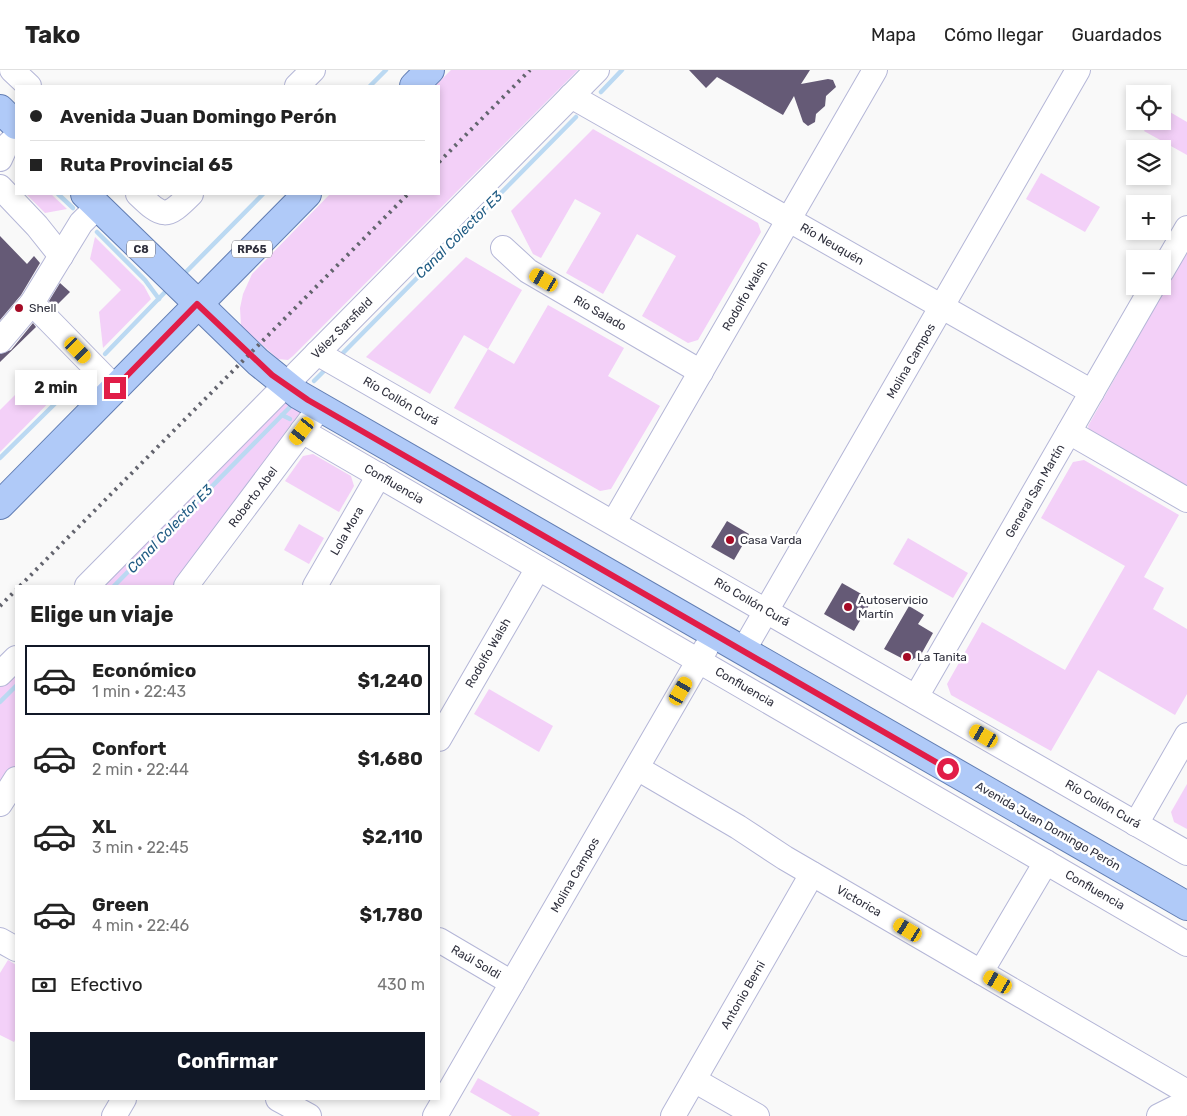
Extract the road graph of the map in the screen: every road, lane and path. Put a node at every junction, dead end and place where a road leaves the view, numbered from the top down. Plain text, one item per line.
1 (313, 70) edge
2 (430, 70) edge
3 (597, 70) edge
4 (875, 70) edge
5 (1078, 70) edge
6 (298, 85) edge
7 (415, 85) edge
8 (571, 96) junction
9 (0, 109) edge
10 (15, 124) edge
11 (15, 139) edge
12 (0, 159) edge
13 (0, 187) edge
14 (139, 195) edge
15 (190, 195) edge
16 (306, 195) edge
17 (92, 200) edge
18 (789, 220) junction
19 (1187, 228) edge
20 (503, 248) dead end
21 (61, 256) junction
22 (1171, 256) edge
23 (1149, 295) edge
24 (32, 303) junction
25 (197, 304) junction
26 (942, 307) junction
27 (0, 341) edge
28 (317, 353) junction
29 (701, 372) junction
30 (285, 385) junction
31 (115, 388) junction
32 (1092, 392) junction
33 (320, 408) junction
34 (302, 431) junction
35 (1069, 432) junction
36 (379, 475) junction
37 (1187, 500) edge
38 (0, 505) edge
39 (614, 522) junction
40 (538, 568) junction
41 (88, 585) edge
42 (187, 585) edge
43 (316, 585) edge
44 (767, 610) junction
45 (714, 634) junction
46 (744, 651) junction
47 (15, 659) edge
48 (699, 661) junction
49 (0, 674) edge
50 (916, 697) junction
51 (1187, 735) edge
52 (440, 737) edge
53 (637, 768) junction
54 (15, 781) edge
55 (0, 804) edge
56 (1136, 824) junction
57 (1187, 853) edge
58 (1046, 862) junction
59 (812, 874) junction
60 (1187, 906) edge
61 (0, 940) edge
62 (440, 941) edge
63 (1187, 944) edge
64 (15, 948) edge
65 (981, 972) junction
66 (512, 983) junction
67 (694, 1080) junction
68 (1187, 1092) edge
69 (123, 1100) edge
70 (280, 1100) edge
71 (1187, 1102) edge
72 (114, 1116) edge
73 (309, 1116) edge
74 (435, 1116) edge
75 (673, 1116) edge
76 (757, 1116) edge
77 (1158, 1116) edge

1 - 6 street
2 - 7 main road
3 - 8 street, Vélez Sarsfield
4 - 18 street, Rodolfo Walsh
5 - 26 street, Molina Campos
8 - 18 street, Río Neuquén
8 - 28 street, Vélez Sarsfield
9 - 10 main road
11 - 12 street
13 - 21 street
14 - 15 street
16 - 25 main road, RP65
17 - 21 street
17 - 25 main road, C8
18 - 26 street, Río Neuquén
18 - 29 street, Rodolfo Walsh
19 - 22 street
20 - 29 street, Río Salado
21 - 24 street
23 - 32 street, General San Martín
24 - 27 street
24 - 31 street
25 - 30 main road, Avenida Juan Domingo Perón
25 - 31 main road, RP65
26 - 32 street, Río Neuquén
26 - 44 street, Molina Campos
28 - 30 street, Vélez Sarsfield
28 - 39 street, Río Collón Curá
29 - 39 street, Rodolfo Walsh
30 - 33 main road, Avenida Juan Domingo Perón
30 - 41 street, Vélez Sarsfield
31 - 38 main road, RP65
32 - 35 street, General San Martín
33 - 34 street, Roberto Abel
33 - 45 main road, Avenida Juan Domingo Perón
34 - 36 street, Confluencia
34 - 42 street, Roberto Abel
35 - 37 street
35 - 50 street, General San Martín
36 - 40 street, Confluencia
36 - 43 street, Lola Mora
39 - 44 street, Río Collón Curá
40 - 48 street, Confluencia
40 - 52 street, Rodolfo Walsh
44 - 46 street, Molina Campos
44 - 50 street, Río Collón Curá
45 - 46 main road, Avenida Juan Domingo Perón
45 - 48 street, Molina Campos
46 - 60 main road, Avenida Juan Domingo Perón
47 - 49 street
48 - 53 street, Molina Campos
48 - 58 street, Confluencia
50 - 56 street, Río Collón Curá
51 - 56 street
53 - 59 street, Victorica
53 - 66 street, Molina Campos
54 - 55 street
56 - 57 street, Río Collón Curá
58 - 63 street, Confluencia
58 - 65 street
59 - 65 street, Victorica
59 - 67 street, Antonio Berni
61 - 64 street
62 - 66 street, Raúl Soldi
65 - 68 street, Victorica
66 - 74 street, Molina Campos
67 - 75 street, Antonio Berni
67 - 76 street
69 - 72 street
70 - 73 street
71 - 77 street

